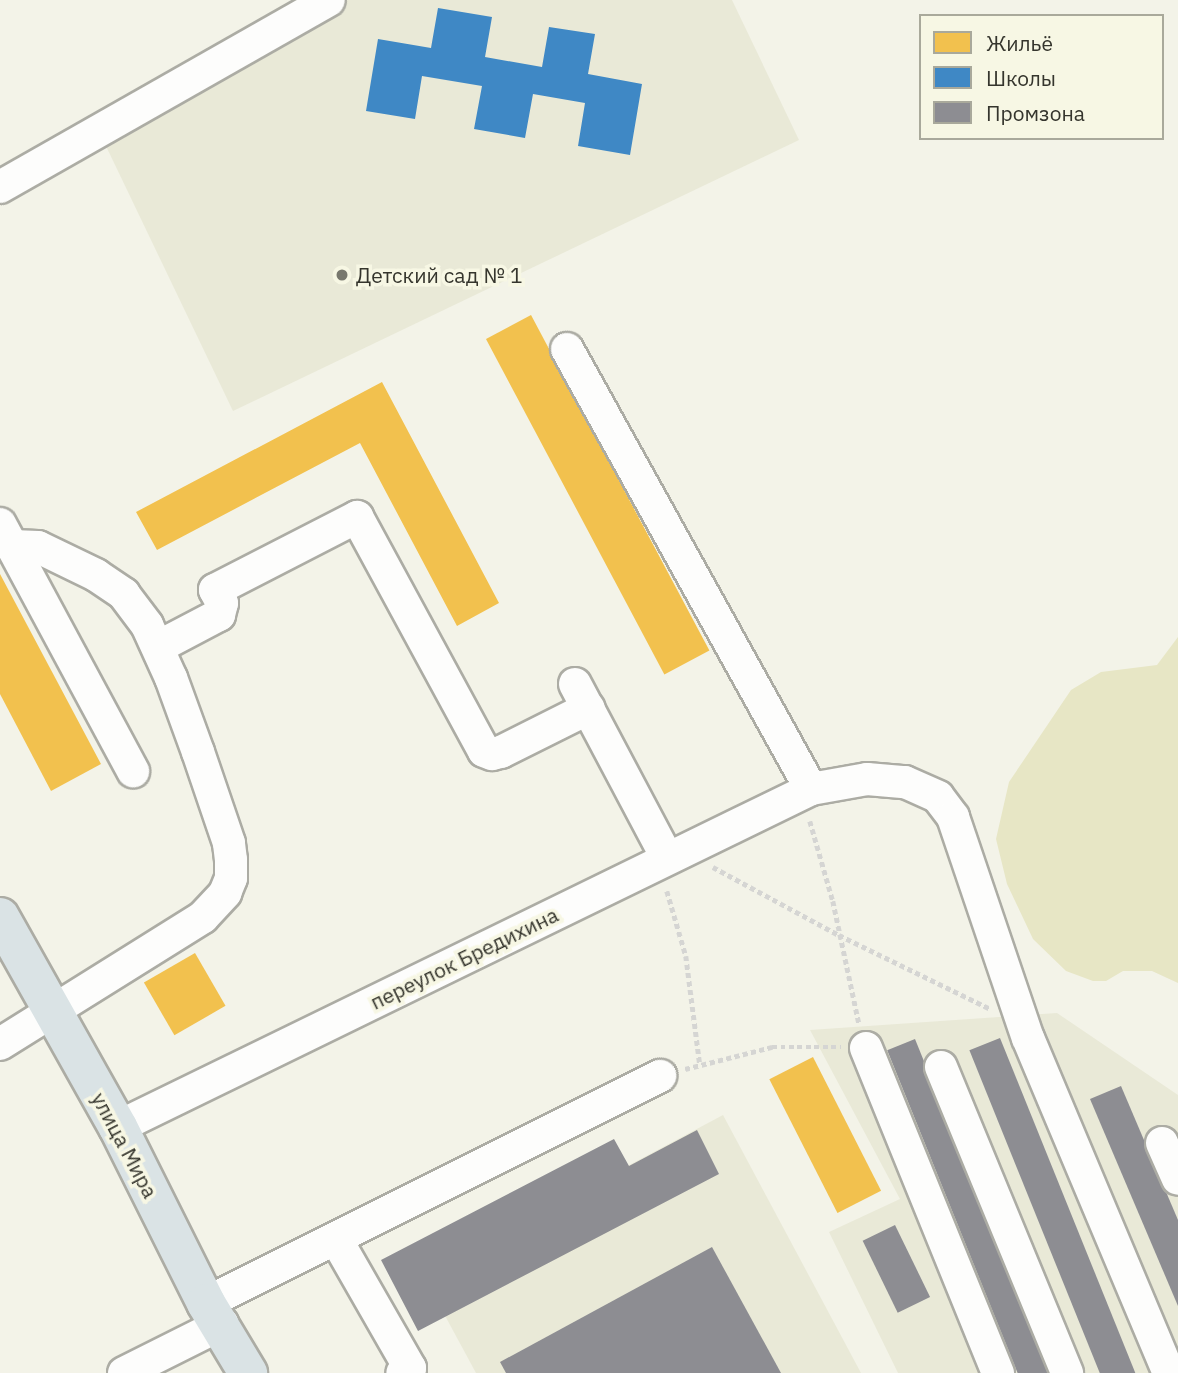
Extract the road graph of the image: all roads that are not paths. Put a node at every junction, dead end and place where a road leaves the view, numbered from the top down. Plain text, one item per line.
1 (329, 0) edge
2 (0, 187) edge
3 (567, 348) dead end
4 (6, 535) edge
5 (158, 647) junction
6 (132, 771) dead end
7 (807, 791) junction
8 (670, 857) junction
9 (0, 917) edge
10 (52, 1013) junction
11 (0, 1044) edge
12 (866, 1048) road end
13 (941, 1066) dead end
14 (660, 1076) road end
15 (118, 1128) junction
16 (1162, 1143) dead end
17 (1178, 1180) edge
18 (336, 1239) junction
19 (214, 1313) junction
20 (124, 1373) edge
21 (248, 1373) edge
22 (402, 1373) edge
23 (998, 1373) edge
24 (1067, 1373) edge
25 (1169, 1373) edge

1 - 2 street
3 - 7 street
4 - 5 street
4 - 6 street
5 - 8 street
5 - 10 street
7 - 8 street, переулок Бредихина
7 - 25 street, переулок Бредихина
8 - 15 street, переулок Бредихина
9 - 10 main road, улица Мира
10 - 11 street
10 - 15 main road, улица Мира
12 - 23 street
13 - 24 street
14 - 18 street
15 - 19 main road, улица Мира
16 - 17 street
18 - 19 street
18 - 22 street
19 - 20 street
19 - 21 main road, улица Мира

